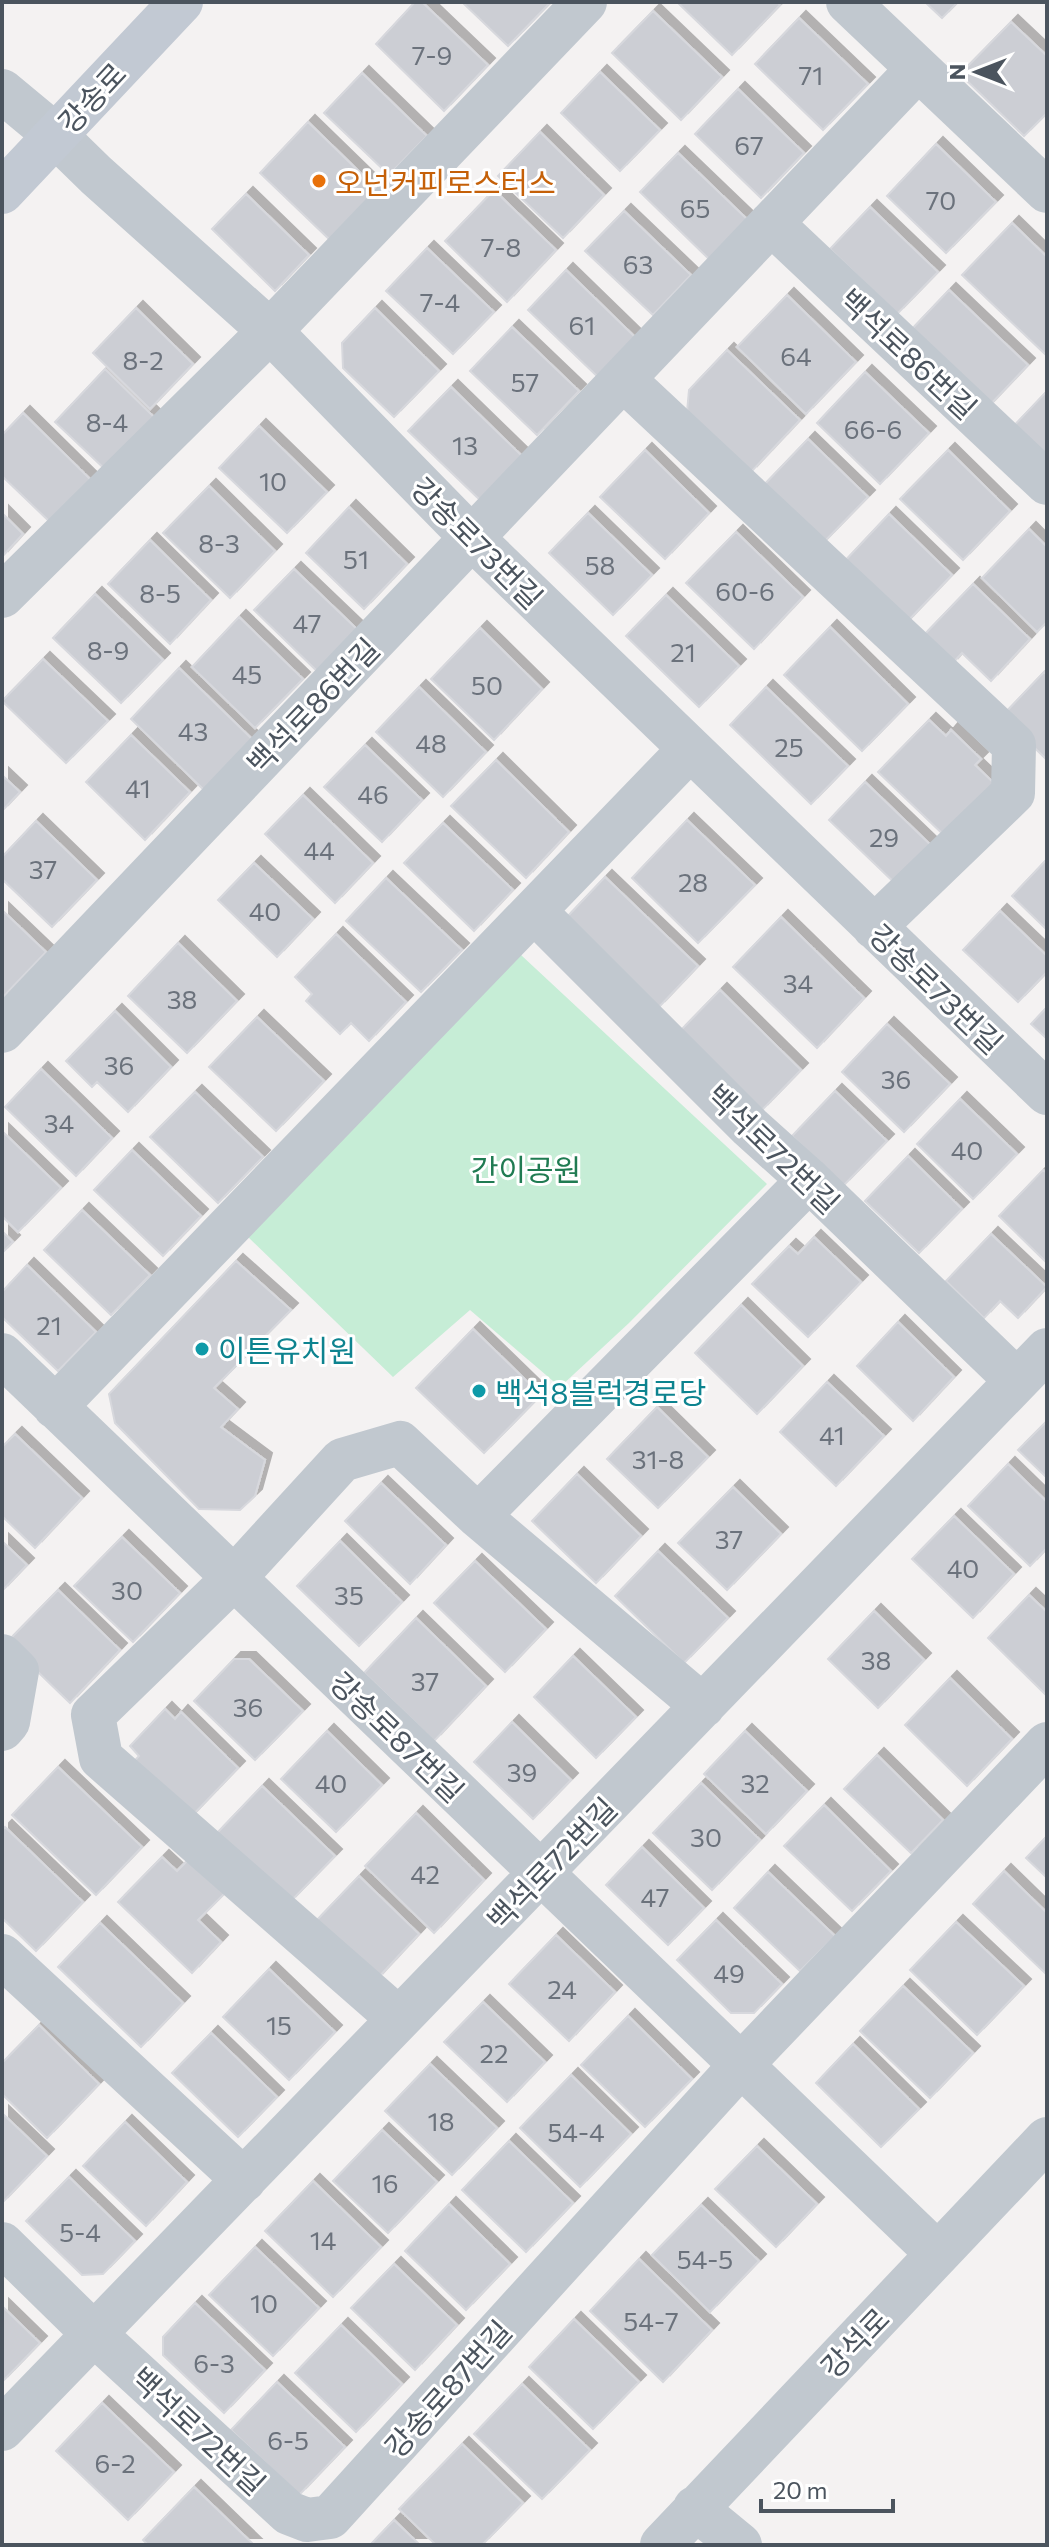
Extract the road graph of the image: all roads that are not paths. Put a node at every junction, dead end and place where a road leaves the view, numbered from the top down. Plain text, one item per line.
1 (181, 2) edge
2 (585, 2) edge
3 (848, 2) edge
4 (918, 69) junction
5 (2, 91) edge
6 (55, 135) junction
7 (1047, 191) edge
8 (2, 192) edge
9 (771, 223) junction
10 (270, 331) junction
11 (623, 379) junction
12 (1047, 483) edge
13 (472, 538) junction
14 (2, 596) edge
15 (690, 749) junction
16 (534, 911) junction
17 (874, 927) junction
18 (2, 1031) edge
19 (1047, 1093) edge
20 (809, 1180) junction
21 (1047, 1350) edge
22 (2, 1355) edge
23 (1017, 1381) junction
24 (55, 1407) junction
25 (478, 1516) junction
26 (234, 1578) junction
27 (9, 1664) edge
28 (703, 1706) junction
29 (2, 1729) edge
30 (1047, 1744) edge
31 (541, 1873) junction
32 (2, 1956) edge
33 (399, 2019) junction
34 (741, 2065) junction
35 (1047, 2139) edge
36 (244, 2180) junction
37 (2, 2244) edge
38 (938, 2254) junction
39 (94, 2334) junction
40 (2, 2429) edge
41 (695, 2508) junction
42 (307, 2520) joint
43 (662, 2545) edge
44 (740, 2545) edge

1 - 6 main road, 강송로
2 - 10 street
3 - 4 street
4 - 7 street
4 - 9 street, 백석로86번길
5 - 6 street, 강송로73번길
6 - 8 main road, 강송로
6 - 10 street, 강송로73번길
9 - 11 street, 백석로86번길
9 - 12 street, 백석로86번길
10 - 13 street, 강송로73번길
10 - 14 street
11 - 13 street, 백석로86번길
11 - 17 street
13 - 15 street, 강송로73번길
13 - 18 street, 백석로86번길
15 - 16 street
15 - 17 street, 강송로73번길
16 - 20 street, 백석로72번길
16 - 24 street
17 - 19 street, 강송로73번길
20 - 23 street, 백석로72번길
20 - 25 street
21 - 23 street, 백석로72번길
22 - 24 street, 강송로87번길
23 - 28 street, 백석로72번길
24 - 26 street, 강송로87번길
25 - 26 street
25 - 28 street
26 - 31 street, 강송로87번길
26 - 33 street
27 - 29 street
28 - 31 street, 백석로72번길
30 - 34 street, 강송로87번길
31 - 33 street, 백석로72번길
31 - 34 street, 강송로87번길
32 - 36 street
33 - 36 street, 백석로72번길
34 - 38 street, 강송로87번길
34 - 42 street, 강송로87번길
35 - 38 street, 강석로
36 - 39 street, 백석로72번길
37 - 39 street, 백석로72번길
38 - 41 street, 강석로
39 - 40 street, 백석로72번길
39 - 42 street, 백석로72번길
41 - 43 street, 강석로
41 - 44 street

